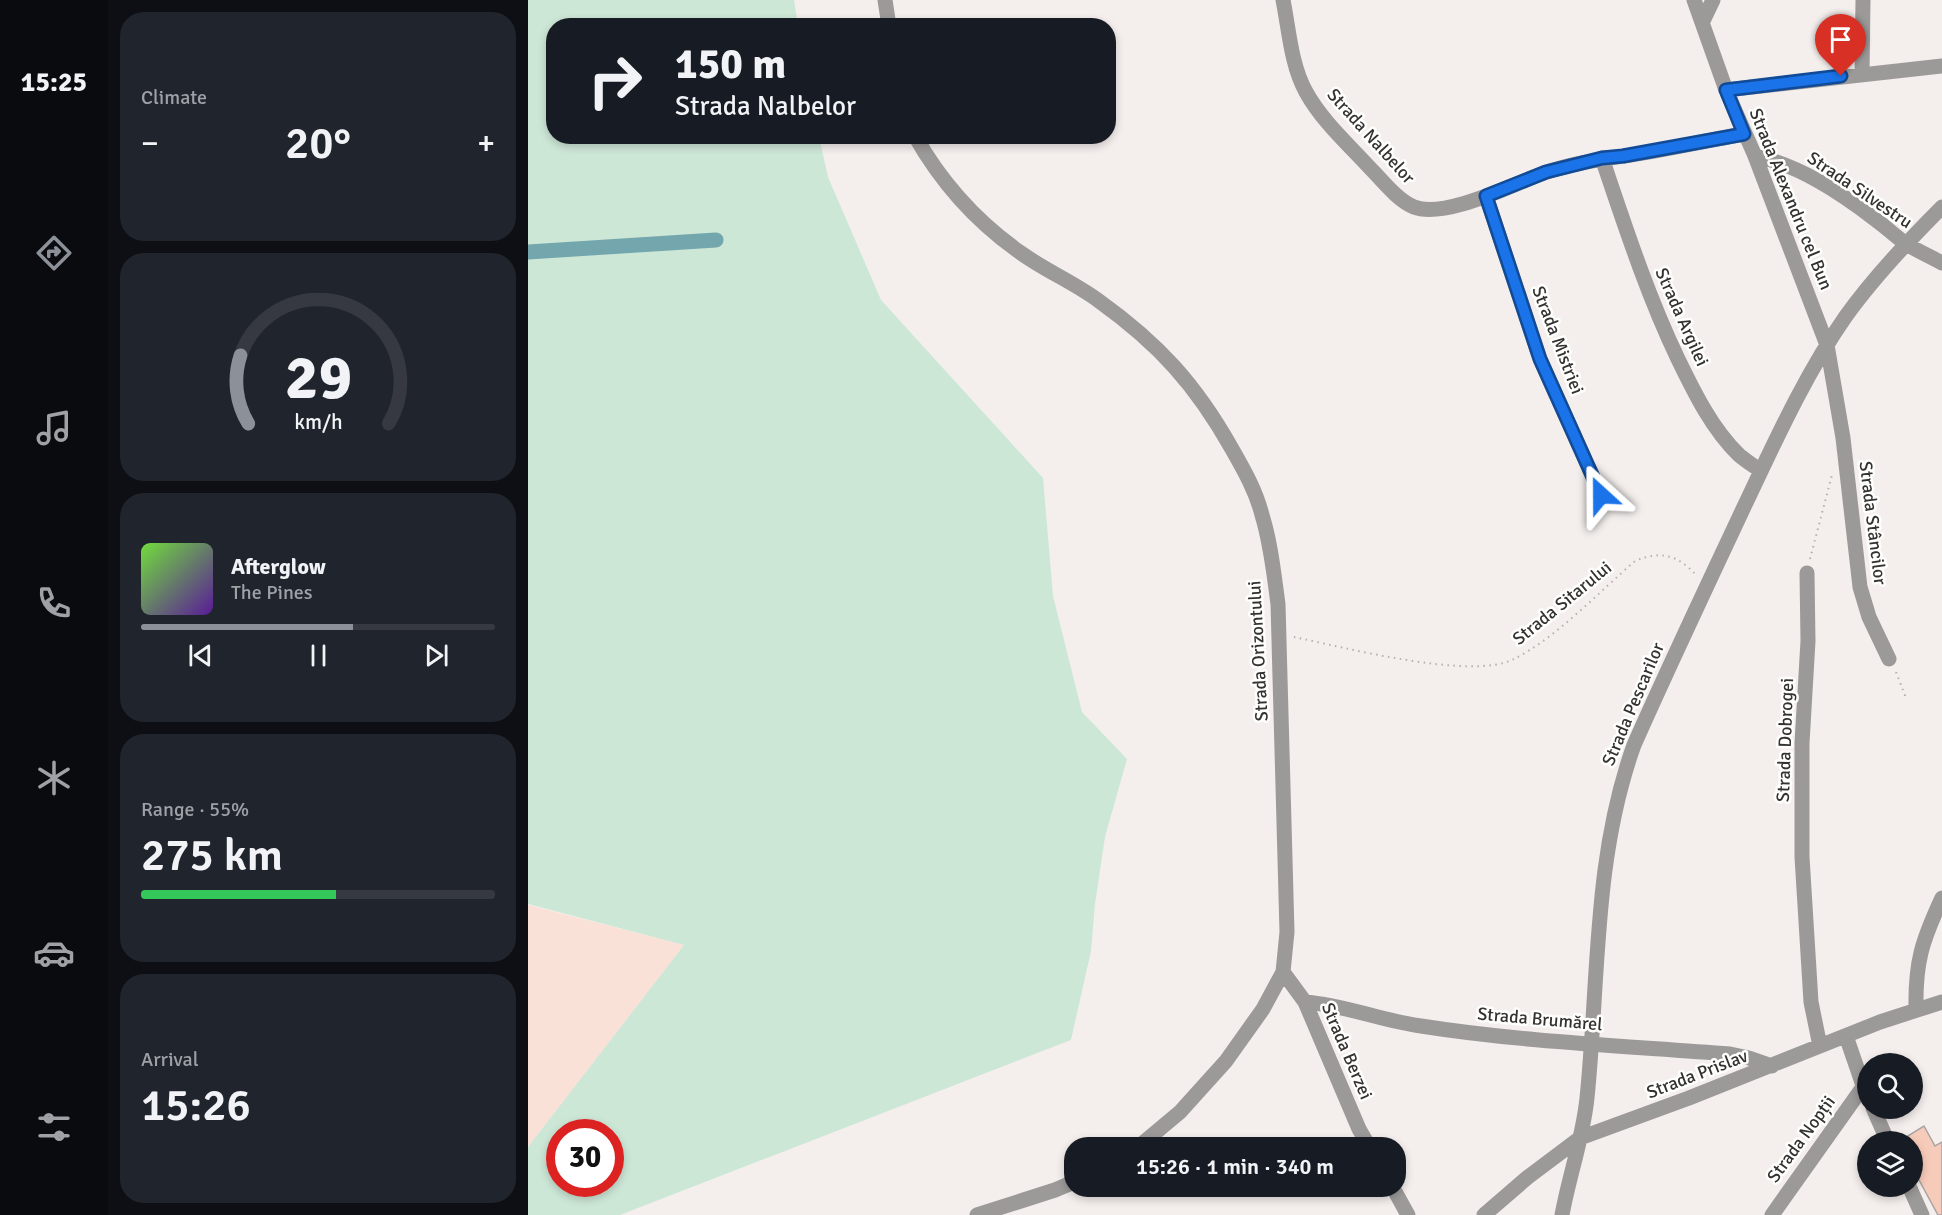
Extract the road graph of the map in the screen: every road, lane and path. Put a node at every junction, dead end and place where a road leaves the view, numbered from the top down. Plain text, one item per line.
1 (885, 0) edge
2 (1283, 0) edge
3 (1694, 0) edge
4 (1713, 0) edge
5 (1863, 0) edge
6 (888, 18) edge
7 (1703, 21) junction
8 (1942, 66) edge
9 (1862, 74) junction
10 (1726, 90) junction
11 (1744, 134) junction
12 (919, 144) edge
13 (1755, 156) junction
14 (1602, 158) junction
15 (1486, 196) junction
16 (1942, 207) edge
17 (1905, 243) junction
18 (1942, 263) edge
19 (1827, 345) junction
20 (1761, 471) junction
21 (1833, 472) dead end
22 (1601, 495) dead end
23 (1807, 573) joint
24 (1707, 587) junction
25 (1279, 635) junction
26 (1889, 659) joint
27 (1906, 698) dead end
28 (1942, 898) edge
29 (1283, 972) junction
30 (1305, 1002) junction
31 (1942, 1002) edge
32 (1916, 1010) junction
33 (1846, 1036) junction
34 (1592, 1043) junction
35 (1820, 1046) junction
36 (1772, 1066) junction
37 (1857, 1068) edge
38 (1857, 1103) edge
39 (1150, 1137) edge
40 (1364, 1137) edge
41 (1580, 1138) junction
42 (1064, 1185) edge
43 (1398, 1197) edge
44 (1914, 1197) edge
45 (977, 1215) edge
46 (1408, 1215) edge
47 (1484, 1215) edge
48 (1562, 1215) edge
49 (1772, 1215) edge
50 (1922, 1215) edge

1 - 6 street
2 - 15 street, Strada Nalbelor
3 - 7 street, Strada Alexandru cel Bun
4 - 7 street
5 - 9 street
7 - 10 street, Strada Alexandru cel Bun
8 - 9 street
9 - 10 street
10 - 11 street, Strada Alexandru cel Bun
11 - 13 street, Strada Alexandru cel Bun
11 - 14 street, Strada Nalbelor
12 - 25 street, Strada Orizontului
13 - 17 street, Strada Silvestru
13 - 19 street, Strada Alexandru cel Bun
14 - 15 street, Strada Nalbelor
14 - 20 street, Strada Argilei
15 - 22 street, Strada Mistriei
16 - 17 street, Strada Pescarilor
17 - 18 street, Strada Silvestru
17 - 19 street, Strada Pescarilor
19 - 20 street, Strada Pescarilor
19 - 26 street, Strada Stâncilor
20 - 24 street, Strada Pescarilor
21 - 23 path
23 - 35 street, Strada Dobrogei
24 - 25 path, Strada Sitarului
24 - 34 street, Strada Pescarilor
25 - 29 street, Strada Orizontului
26 - 27 path
28 - 32 street
29 - 30 street, Strada Berzei
29 - 39 street, Strada Orizontului
30 - 34 street, Strada Brumărel
30 - 40 street, Strada Berzei
31 - 32 street, Strada Prislav
32 - 33 street, Strada Prislav
33 - 35 street, Strada Prislav
33 - 37 street
34 - 36 street, Strada Brumărel
34 - 41 street, Strada Pescarilor
35 - 36 street, Strada Prislav
36 - 41 street, Strada Prislav
38 - 49 street, Strada Nopții
41 - 47 street, Strada Prislav
41 - 48 street, Strada Pescarilor
42 - 45 street
43 - 46 street
44 - 50 street

